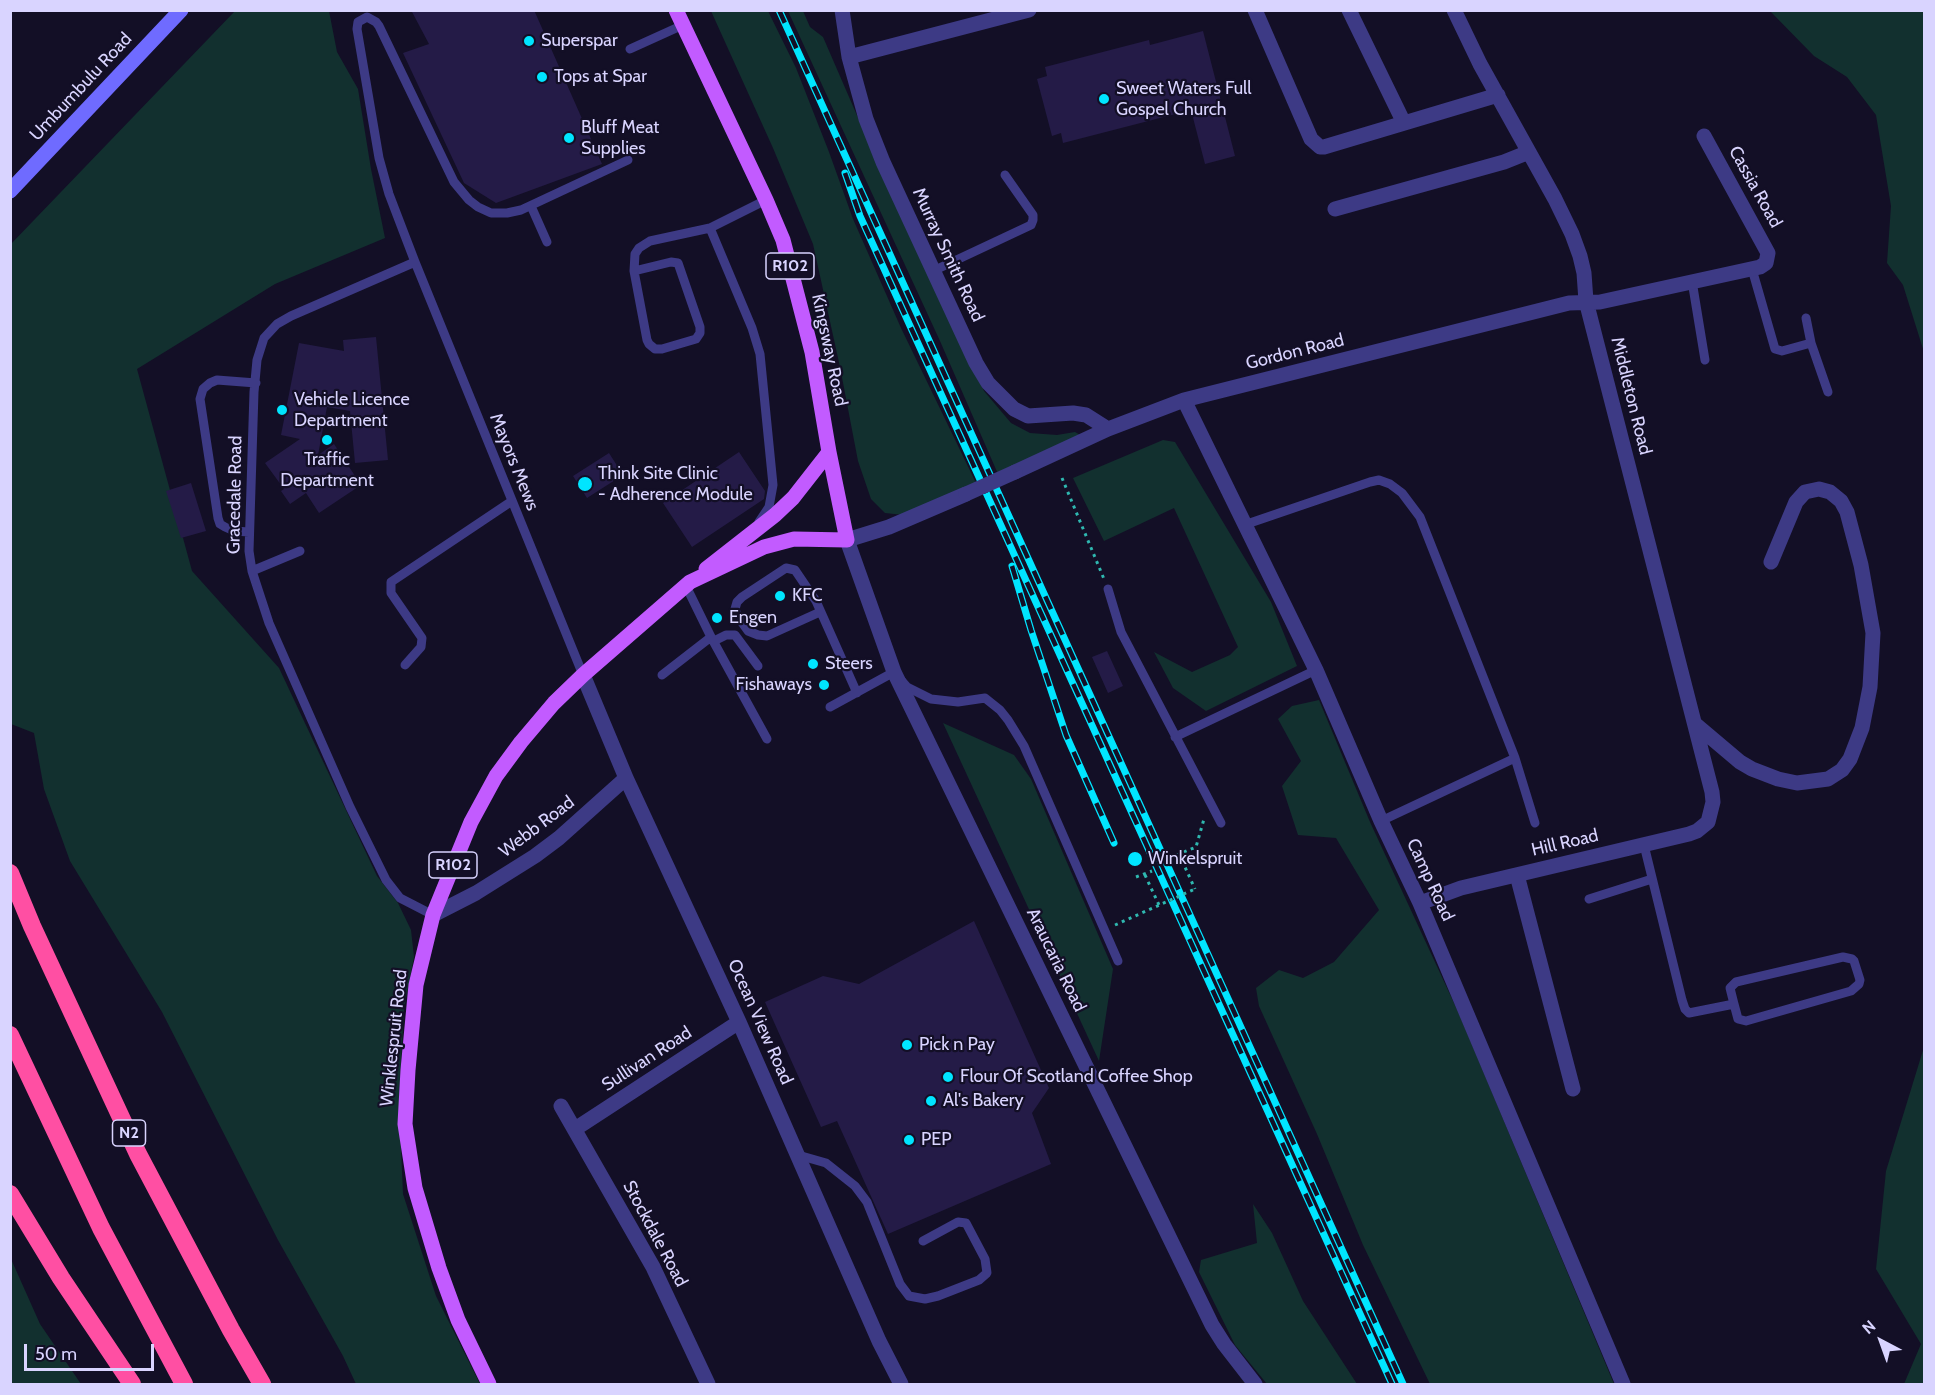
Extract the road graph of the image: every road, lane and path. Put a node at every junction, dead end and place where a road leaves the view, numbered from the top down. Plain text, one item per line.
1 (181, 10) edge
2 (842, 10) edge
3 (1029, 10) edge
4 (1255, 10) edge
5 (1349, 10) edge
6 (1454, 10) edge
7 (680, 18) edge
8 (630, 49) dead end
9 (849, 57) junction
10 (1498, 95) junction
11 (1404, 123) junction
12 (1704, 136) dead end
13 (1529, 152) junction
14 (628, 160) dead end
15 (1005, 176) dead end
16 (10, 191) edge
17 (766, 200) junction
18 (531, 206) junction
19 (1335, 209) dead end
20 (710, 228) junction
21 (547, 242) dead end
22 (1768, 258) joint
23 (415, 262) junction
24 (1752, 269) junction
25 (634, 271) junction
26 (933, 271) junction
27 (1692, 281) junction
28 (1586, 301) junction
29 (1806, 318) dead end
30 (1812, 343) junction
31 (1705, 360) dead end
32 (256, 383) junction
33 (1828, 392) dead end
34 (1184, 400) junction
35 (1108, 429) junction
36 (829, 452) junction
37 (1062, 478) dead end
38 (512, 501) junction
39 (1244, 525) junction
40 (753, 531) junction
41 (249, 532) junction
42 (847, 540) junction
43 (300, 552) dead end
44 (1771, 562) dead end
45 (252, 571) junction
46 (688, 584) junction
47 (1108, 589) joint
48 (820, 612) junction
49 (713, 639) junction
50 (405, 665) dead end
51 (758, 666) dead end
52 (1316, 670) junction
53 (894, 672) junction
54 (583, 675) junction
55 (662, 675) dead end
56 (856, 693) junction
57 (830, 707) dead end
58 (1695, 724) junction
59 (1176, 738) junction
60 (767, 739) dead end
61 (1515, 758) junction
62 (626, 778) junction
63 (1213, 809) junction
64 (1712, 813) joint
65 (1381, 821) junction
66 (1221, 823) dead end
67 (1535, 823) dead end
68 (1644, 845) junction
69 (1179, 854) junction
70 (1170, 858) dead end
71 (10, 859) edge
72 (1152, 872) dead end
73 (10, 873) edge
74 (1145, 875) junction
75 (1517, 875) junction
76 (1136, 877) dead end
77 (1652, 879) junction
78 (1588, 899) dead end
79 (1420, 903) junction
80 (1159, 905) junction
81 (433, 915) junction
82 (1115, 925) dead end
83 (32, 926) junction
84 (1118, 961) dead end
85 (1734, 1004) junction
86 (740, 1022) junction
87 (10, 1035) edge
88 (1573, 1089) dead end
89 (561, 1106) dead end
90 (575, 1129) junction
91 (798, 1155) junction
92 (10, 1194) edge
93 (923, 1241) dead end
94 (132, 1384) edge
95 (184, 1384) edge
96 (262, 1384) edge
97 (489, 1384) edge
98 (708, 1384) edge
99 (901, 1384) edge
100 (1255, 1384) edge
101 (1623, 1384) edge

1 - 16 main road, Umbumbulu Road
2 - 9 street, Murray Smith Road
3 - 9 street
4 - 11 street
5 - 11 street
6 - 10 street, Middleton Road
7 - 8 lane
7 - 17 main road, Kingsway Road / R102
9 - 26 street, Murray Smith Road
10 - 11 street
10 - 13 street, Middleton Road
12 - 22 street, Cassia Road
13 - 19 street
13 - 28 street, Middleton Road
14 - 18 lane
15 - 26 lane
17 - 20 lane
17 - 36 main road, Kingsway Road / R102
18 - 21 lane
18 - 23 lane, Mayors Mews
20 - 25 lane
20 - 40 lane
22 - 24 street, Gordon Road
23 - 32 lane, Gracedale Road
23 - 38 lane, Mayors Mews
24 - 27 street, Gordon Road
24 - 30 lane
25 - 25 lane
26 - 35 street, Murray Smith Road
27 - 28 street, Gordon Road
27 - 31 lane
28 - 34 street, Gordon Road
28 - 58 street, Middleton Road
29 - 30 lane
30 - 33 lane
32 - 41 lane, Gracedale Road
32 - 41 lane
34 - 35 street, Gordon Road
34 - 39 street, Camp Road
35 - 42 street, Gordon Road, bridge
36 - 40 main road
36 - 42 main road, Kingsway Road / R102
37 - 47 path
38 - 50 lane
38 - 54 lane, Mayors Mews
39 - 52 street, Camp Road
39 - 61 lane
40 - 46 main road
41 - 45 lane, Gracedale Road
42 - 46 main road, Winklespruit Road / R102
42 - 53 street, Araucaria Road
43 - 45 lane
44 - 58 street
45 - 81 lane, Gracedale Road
46 - 49 lane
46 - 54 main road, Winklespruit Road / R102
47 - 59 lane
48 - 48 lane
48 - 56 lane
49 - 51 lane
49 - 55 lane
49 - 60 lane
52 - 59 lane
52 - 65 street, Camp Road
53 - 56 lane
53 - 84 lane
53 - 100 street, Araucaria Road
54 - 62 street, Ocean View Road
54 - 81 main road, Winklespruit Road / R102
56 - 57 lane
58 - 64 street, Middleton Road
59 - 63 lane
61 - 65 lane
61 - 67 lane
62 - 81 street, Webb Road
62 - 86 street, Ocean View Road
63 - 66 lane
63 - 69 path
64 - 68 street, Hill Road
65 - 79 street, Camp Road
68 - 75 street, Hill Road
68 - 77 lane
69 - 70 path
69 - 80 path, bridge
71 - 83 highway
72 - 74 path
73 - 83 highway, N2
74 - 76 path
74 - 80 path
75 - 79 street, Hill Road
75 - 88 street
77 - 78 lane
77 - 85 lane
79 - 101 street, Camp Road
80 - 82 path, bridge
81 - 97 main road, Winklespruit Road / R102
83 - 96 highway, N2
85 - 85 lane
86 - 90 street, Sullivan Road
86 - 91 street, Ocean View Road
87 - 95 highway
89 - 90 street, Stockdale Road
90 - 98 street, Stockdale Road
91 - 93 lane
91 - 99 street, Ocean View Road
92 - 94 highway

